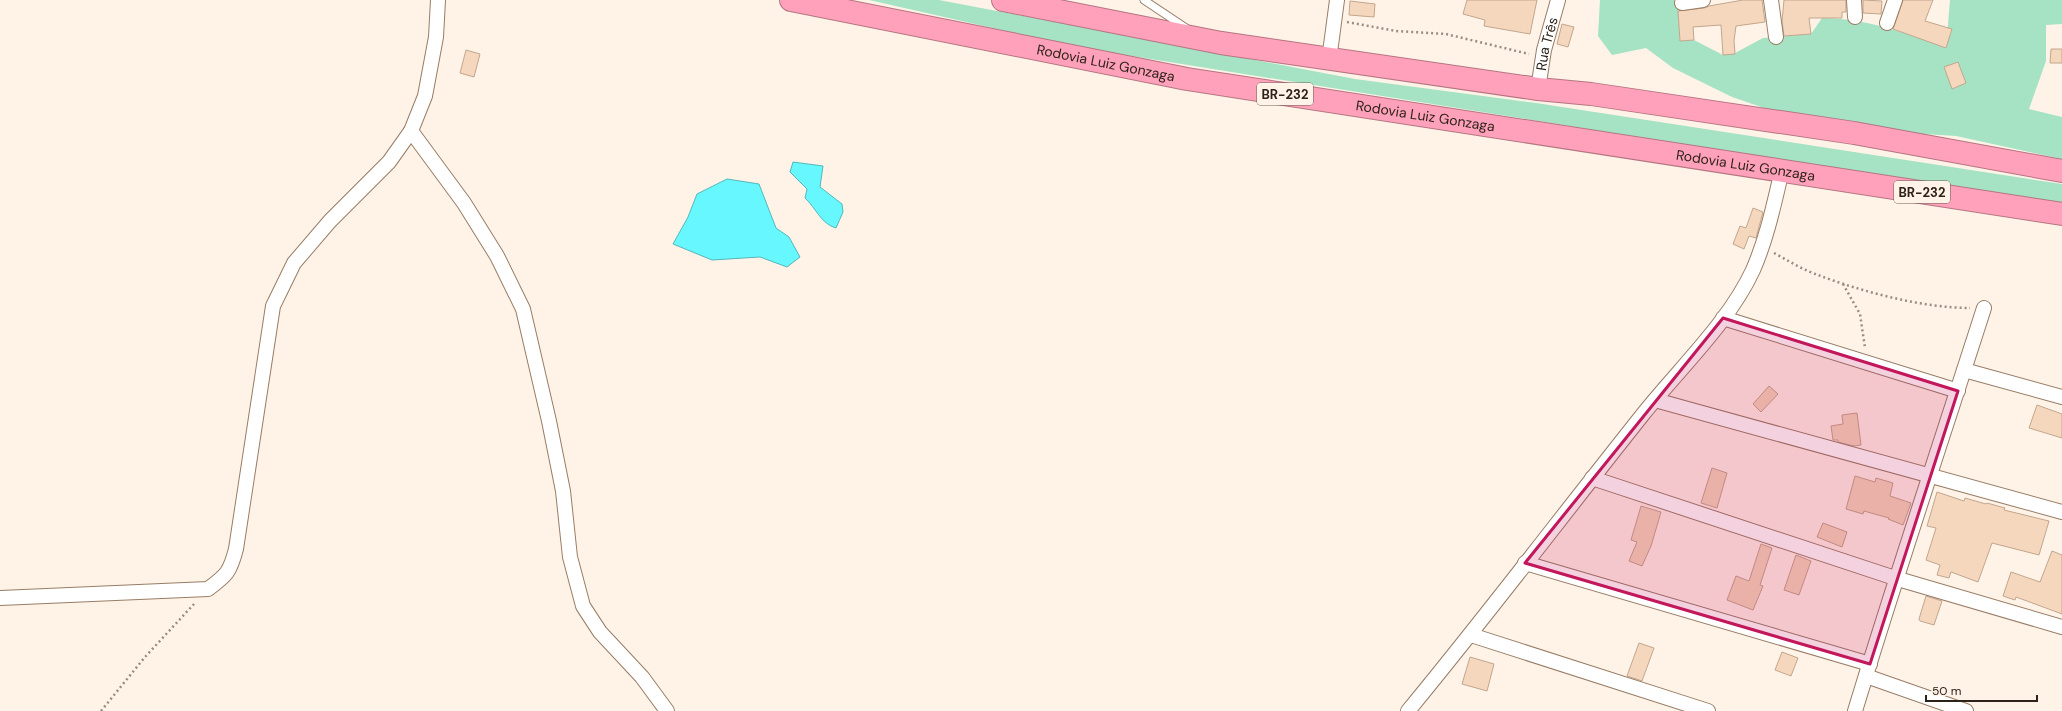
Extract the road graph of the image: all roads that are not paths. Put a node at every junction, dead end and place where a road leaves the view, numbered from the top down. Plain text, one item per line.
1 (438, 0) edge
2 (791, 0) edge
3 (1003, 0) edge
4 (1144, 0) edge
5 (1337, 0) edge
6 (1558, 0) edge
7 (1703, 0) edge
8 (1770, 0) edge
9 (1854, 0) edge
10 (1895, 0) edge
11 (1682, 3) dead end
12 (1855, 17) dead end
13 (1887, 23) dead end
14 (1776, 37) dead end
15 (1221, 43) junction
16 (1329, 60) junction
17 (1538, 89) junction
18 (411, 131) junction
19 (1782, 170) junction
20 (2062, 171) edge
21 (2062, 214) edge
22 (1984, 308) road end
23 (1724, 318) junction
24 (1964, 370) junction
25 (1958, 391) junction
26 (2062, 397) edge
27 (1655, 400) junction
28 (1928, 476) junction
29 (1592, 478) junction
30 (2062, 512) edge
31 (1525, 562) junction
32 (1898, 579) junction
33 (0, 598) edge
34 (2062, 627) edge
35 (1471, 635) junction
36 (1868, 670) junction
37 (667, 711) edge
38 (1408, 711) edge
39 (1708, 711) edge
40 (1855, 711) edge
41 (1966, 711) edge

1 - 18 street
2 - 19 highway, Rodovia Luiz Gonzaga / BR-232
3 - 15 highway
4 - 15 lane
5 - 16 street
6 - 17 street, Rua Três
7 - 11 street
8 - 14 street
9 - 12 street
10 - 13 street
15 - 16 highway
16 - 17 highway
17 - 20 highway
18 - 33 street
18 - 37 street
19 - 21 highway, Rodovia Luiz Gonzaga / BR-232
19 - 23 street
22 - 24 street
23 - 25 street
23 - 27 street
24 - 25 street
24 - 26 street
25 - 28 street
27 - 28 street
27 - 29 street
28 - 30 street
28 - 32 street
29 - 31 street
29 - 32 street
31 - 35 street
31 - 36 street
32 - 34 street
32 - 36 street
35 - 38 street
35 - 39 street
36 - 40 street
36 - 41 street

